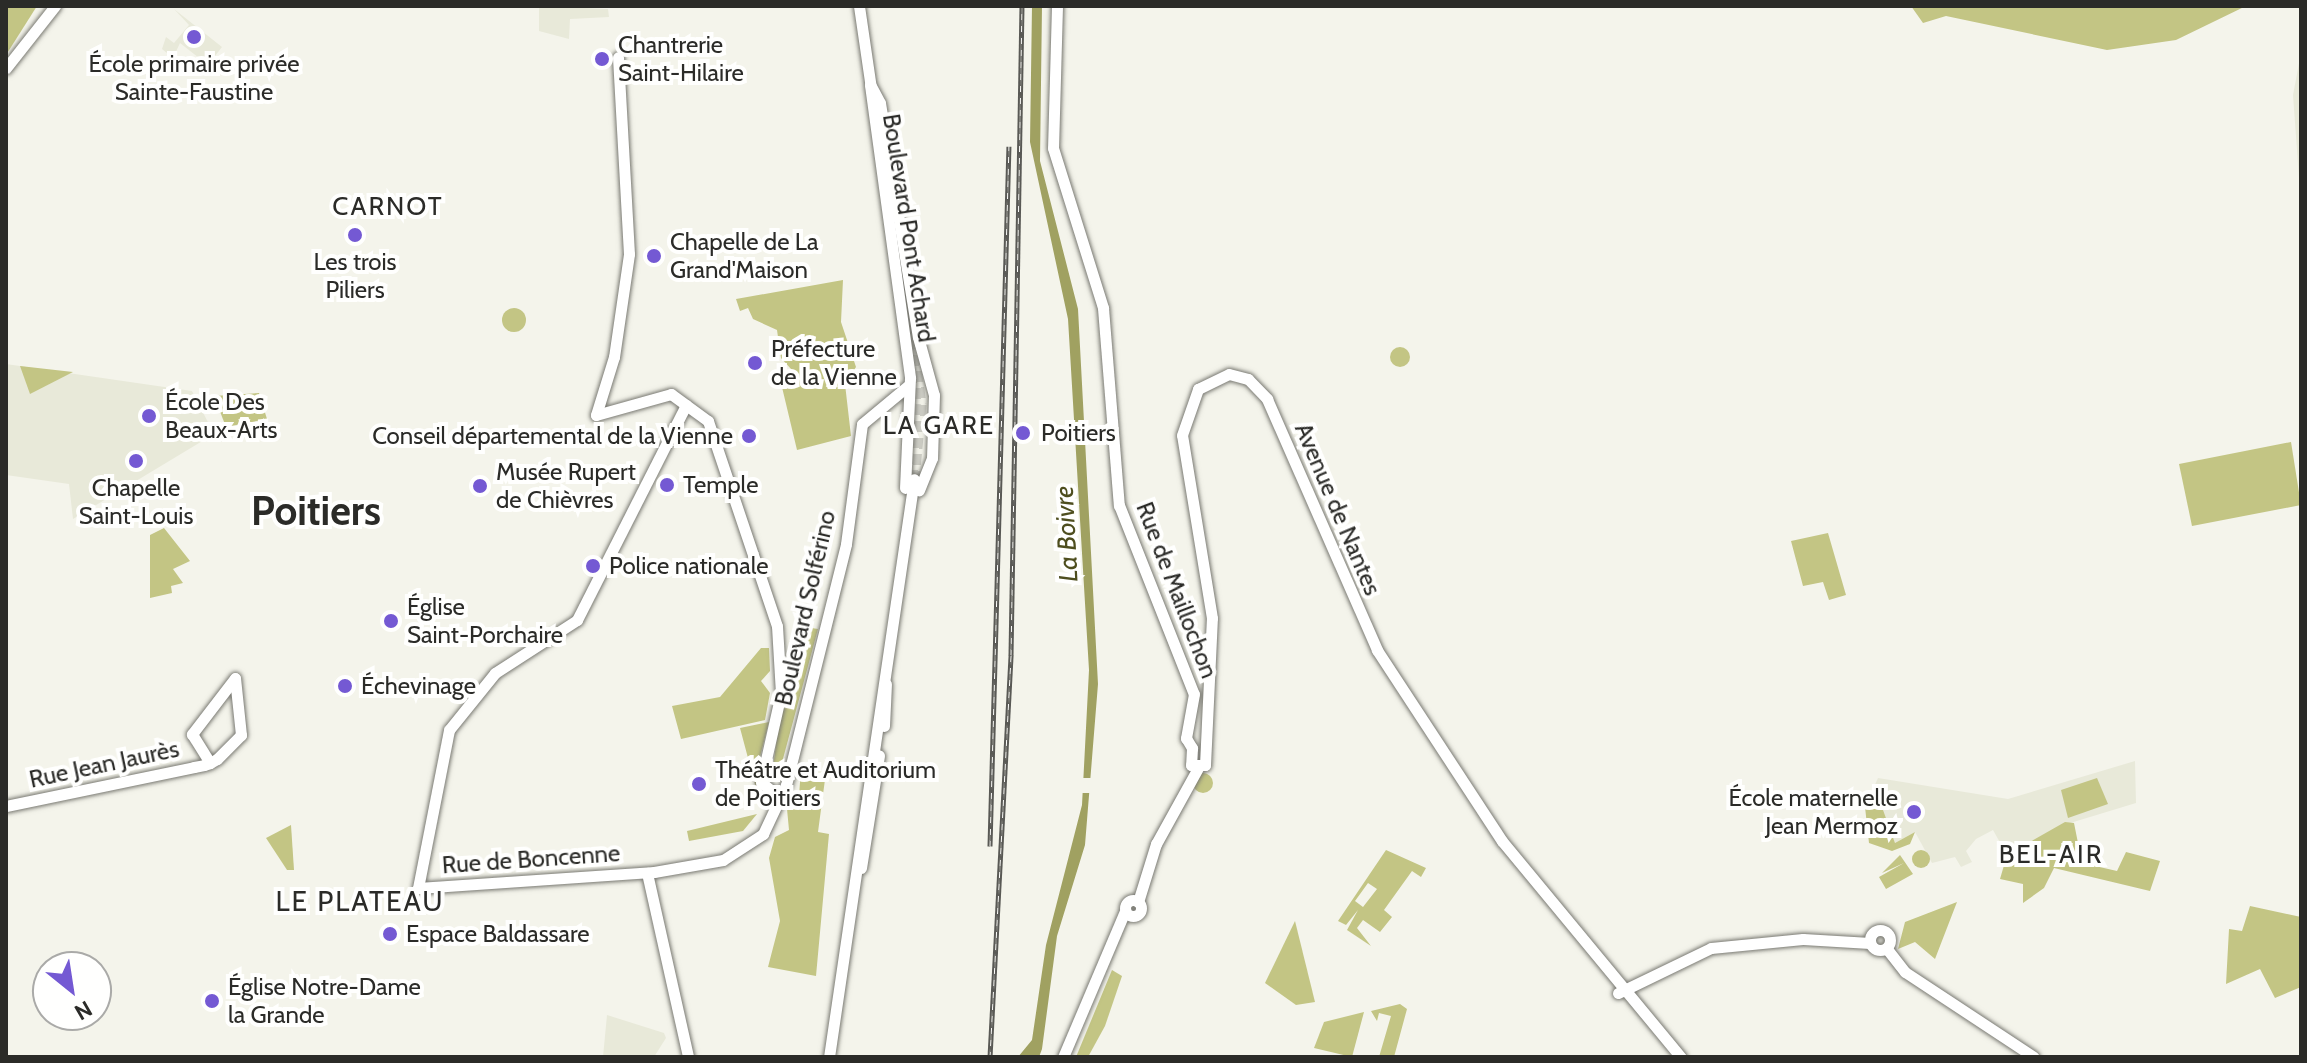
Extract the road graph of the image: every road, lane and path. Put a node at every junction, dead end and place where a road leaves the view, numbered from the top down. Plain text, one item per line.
1 (55, 6) edge
2 (859, 6) edge
3 (1057, 6) edge
4 (618, 57) dead end
5 (6, 68) edge
6 (870, 84) junction
7 (896, 231) dead end
8 (927, 373) junction
9 (910, 381) junction
10 (686, 405) junction
11 (881, 407) junction
12 (911, 414) junction
13 (910, 462) junction
14 (924, 467) junction
15 (914, 479) tunnel mouth
16 (891, 647) junction
17 (886, 683) junction
18 (1195, 756) junction
19 (210, 763) junction
20 (779, 797) junction
21 (6, 806) edge
22 (647, 873) junction
23 (1870, 943) junction
24 (1887, 949) junction
25 (1619, 992) junction
26 (1680, 1056) edge
27 (688, 1057) edge
28 (829, 1057) edge
29 (836, 1057) edge
30 (1063, 1057) edge
31 (2034, 1057) edge

1 - 5 street
2 - 6 street, Boulevard Pont Achard
3 - 18 street, Rue de Maillochon
4 - 10 street
6 - 7 street, Boulevard Pont Achard
6 - 8 street, Boulevard Pont Achard
6 - 9 street, Boulevard Pont Achard
8 - 9 street
8 - 14 street, Boulevard Pont Achard
9 - 11 street, Boulevard Solférino
9 - 12 street, Boulevard Pont Achard
10 - 20 street
10 - 22 street, Rue de Boncenne
11 - 12 street
11 - 20 street, Boulevard Solférino
12 - 13 street, Boulevard Pont Achard
13 - 14 street
13 - 16 street, Boulevard Pont Achard
14 - 16 street, Boulevard Pont Achard
15 - 16 street
16 - 17 street
17 - 28 street
17 - 29 street
18 - 25 street, Avenue de Nantes
18 - 30 street, Avenue de Nantes
19 - 19 street
19 - 21 street, Rue Jean Jaurès
20 - 22 street, Boulevard Solférino
22 - 27 street
23 - 24 street
23 - 24 street
23 - 25 street
24 - 31 street
25 - 26 street, Avenue de Nantes

